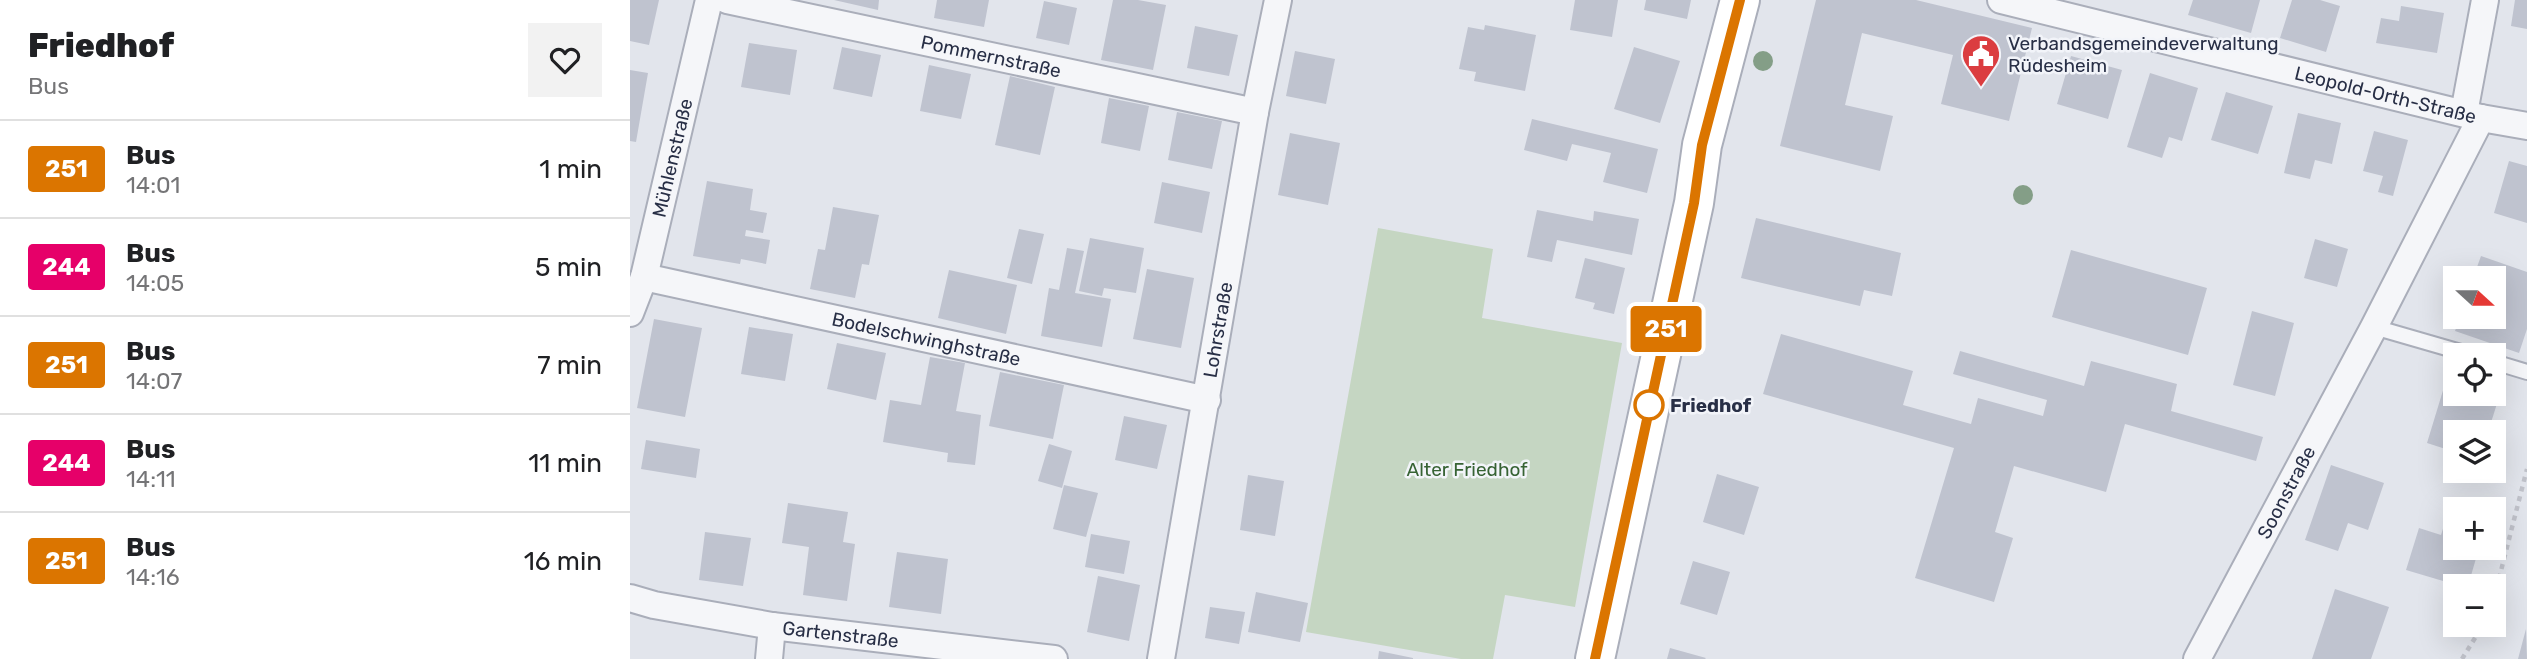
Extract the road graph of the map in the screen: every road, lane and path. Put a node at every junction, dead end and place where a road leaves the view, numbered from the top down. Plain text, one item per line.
1 (709, 0) edge
2 (727, 0) edge
3 (1278, 0) edge
4 (1740, 0) edge
5 (2001, 0) edge
6 (2485, 0) edge
7 (1255, 112) junction
8 (2472, 115) junction
9 (2527, 126) edge
10 (645, 277) junction
11 (630, 313) edge
12 (2374, 327) junction
13 (2443, 347) edge
14 (2506, 366) edge
15 (2527, 372) edge
16 (1207, 400) junction
17 (2527, 469) edge
18 (2500, 574) edge
19 (630, 598) edge
20 (772, 626) junction
21 (2476, 637) edge
22 (769, 659) edge
23 (1054, 659) edge
24 (1161, 659) edge
25 (1595, 659) edge
26 (2197, 659) edge
27 (2462, 659) edge

1 - 10 street, Mühlenstraße
2 - 7 street, Pommernstraße
3 - 7 street, Lohrstraße
4 - 25 street
5 - 8 street, Leopold-Orth-Straße
6 - 8 street, Soonstraße
7 - 16 street, Lohrstraße
8 - 9 street, Leopold-Orth-Straße
8 - 12 street, Soonstraße
10 - 11 street, Mühlenstraße
10 - 16 street, Bodelschwinghstraße
12 - 13 lane
12 - 26 street, Soonstraße
14 - 15 lane
16 - 24 street, Lohrstraße
17 - 18 path
19 - 20 street, Gartenstraße
20 - 22 street
20 - 23 street, Gartenstraße
21 - 27 path

